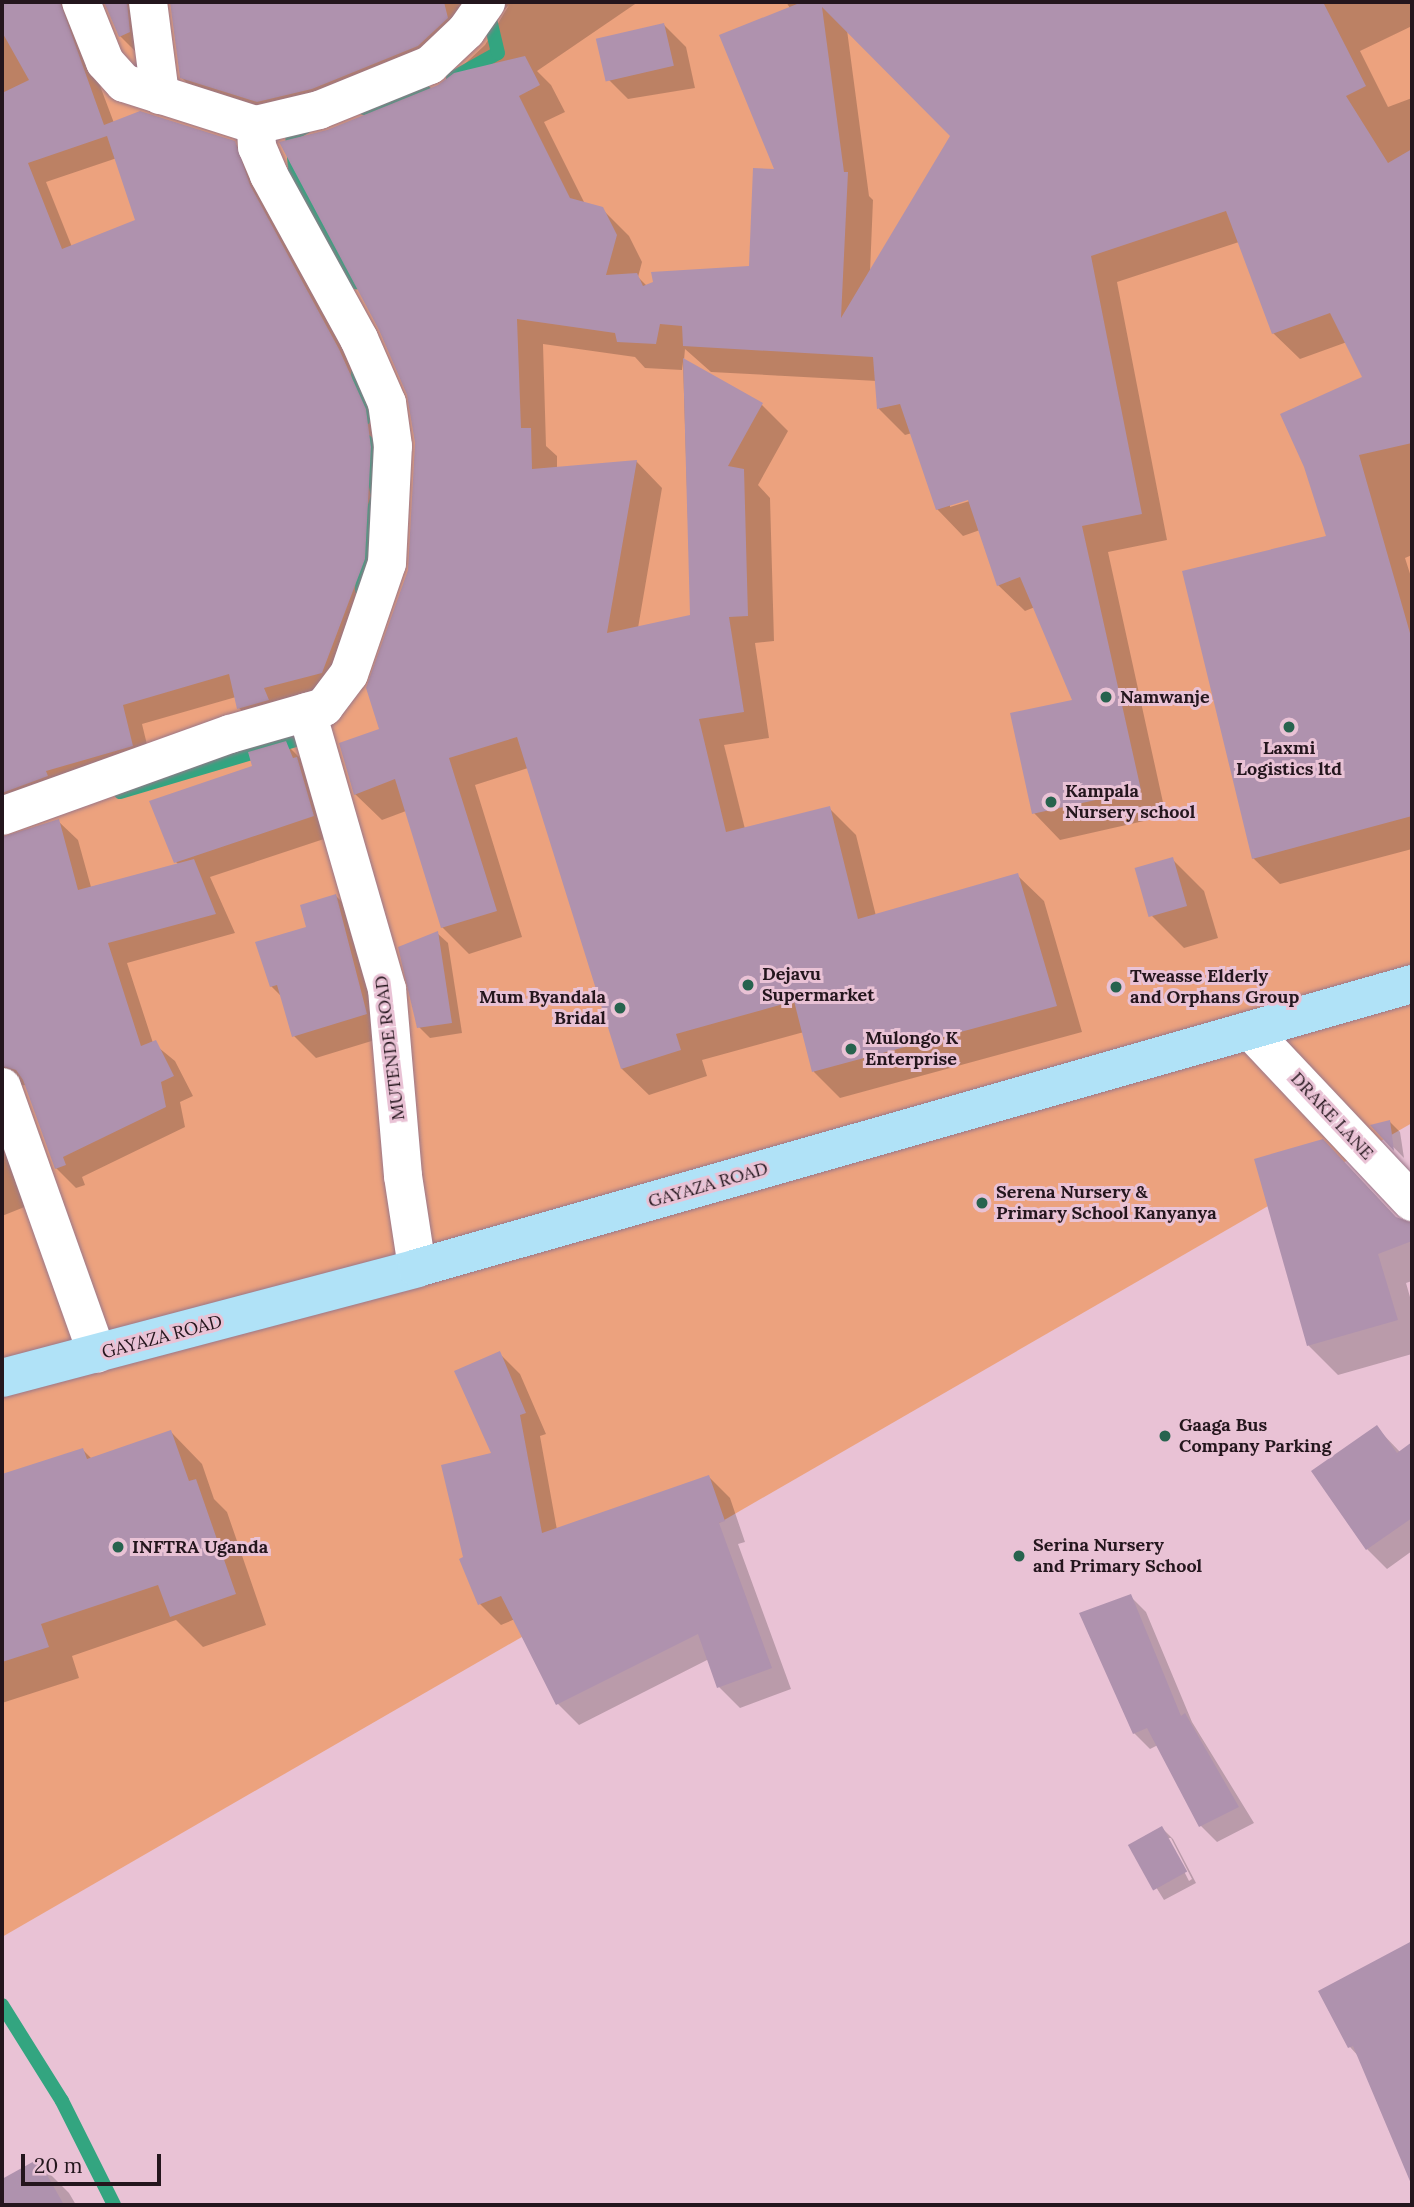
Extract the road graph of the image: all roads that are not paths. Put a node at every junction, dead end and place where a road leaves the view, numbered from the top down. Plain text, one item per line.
1 (80, 2) edge
2 (149, 2) edge
3 (486, 2) edge
4 (160, 95) junction
5 (256, 125) junction
6 (307, 712) junction
7 (2, 816) edge
8 (1412, 985) edge
9 (1251, 1031) junction
10 (2, 1087) edge
11 (1412, 1202) edge
12 (417, 1268) junction
13 (97, 1354) junction
14 (2, 1378) edge

1 - 4 street
2 - 4 street
3 - 5 street
4 - 5 street
5 - 6 street
6 - 7 street
6 - 12 street, MUTENDE ROAD
8 - 9 main road, GAYAZA ROAD
9 - 11 street, DRAKE LANE
9 - 12 main road, GAYAZA ROAD
10 - 13 street
12 - 13 main road, GAYAZA ROAD
13 - 14 main road, GAYAZA ROAD

